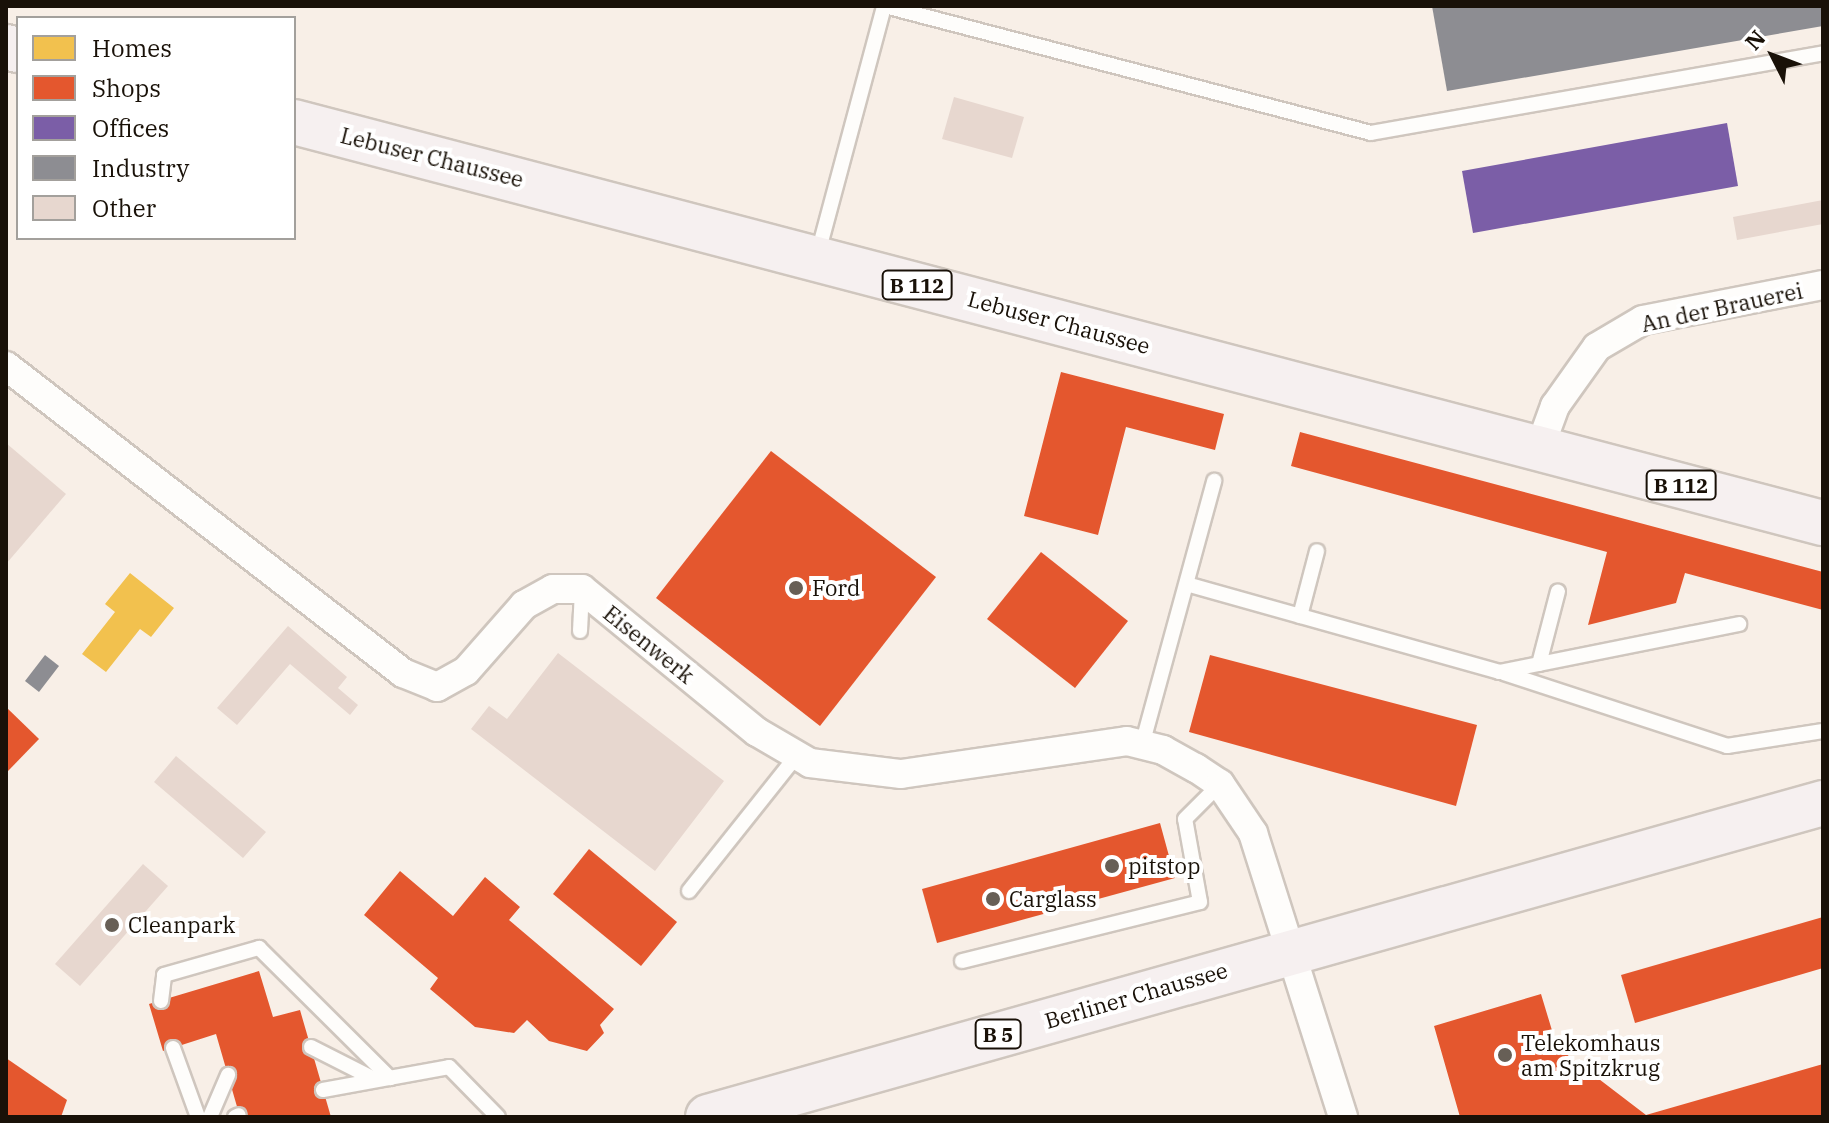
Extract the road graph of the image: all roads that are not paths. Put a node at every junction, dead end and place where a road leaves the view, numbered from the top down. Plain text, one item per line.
1 (893, 7) edge
2 (1823, 53) edge
3 (296, 123) edge
4 (816, 259) junction
5 (1823, 285) edge
6 (6, 366) edge
7 (1540, 447) junction
8 (1214, 481) dead end
9 (1823, 523) edge
10 (1317, 551) dead end
11 (1190, 585) junction
12 (582, 589) junction
13 (1558, 591) dead end
14 (1300, 616) junction
15 (1739, 624) dead end
16 (580, 631) dead end
17 (1539, 664) junction
18 (1499, 672) junction
19 (1823, 731) edge
20 (1142, 745) junction
21 (797, 755) junction
22 (1220, 784) junction
23 (1823, 803) edge
24 (1823, 828) edge
25 (689, 891) dead end
26 (962, 961) dead end
27 (1292, 965) junction
28 (161, 1001) dead end
29 (311, 1047) dead end
30 (173, 1048) dead end
31 (228, 1075) dead end
32 (383, 1079) junction
33 (323, 1090) dead end
34 (198, 1117) edge
35 (210, 1117) edge
36 (498, 1117) edge
37 (708, 1117) edge
38 (798, 1117) edge
39 (1343, 1117) edge

1 - 2 lane
1 - 4 lane
3 - 4 main road, Lebuser Chaussee / B 112
4 - 7 main road, Lebuser Chaussee / B 112
5 - 7 street, An der Brauerei
6 - 12 street, Eisenwerk
7 - 9 main road, Lebuser Chaussee / B 112
8 - 11 lane
10 - 14 lane
11 - 14 lane
11 - 20 lane
12 - 16 lane
12 - 21 street, Eisenwerk
13 - 17 lane
14 - 18 lane
15 - 17 lane
17 - 18 lane
18 - 19 lane
20 - 21 street, Eisenwerk
20 - 22 street, Eisenwerk
21 - 25 lane
22 - 26 lane
22 - 27 street, Eisenwerk
23 - 27 main road, Berliner Chaussee / B 5
24 - 27 main road, Berliner Chaussee / B 5
27 - 37 main road, Berliner Chaussee / B 5
27 - 38 main road, Berliner Chaussee / B 5
27 - 39 street, Eisenwerk
28 - 32 lane
29 - 32 lane
30 - 34 lane
31 - 35 lane
32 - 33 lane
32 - 36 lane

